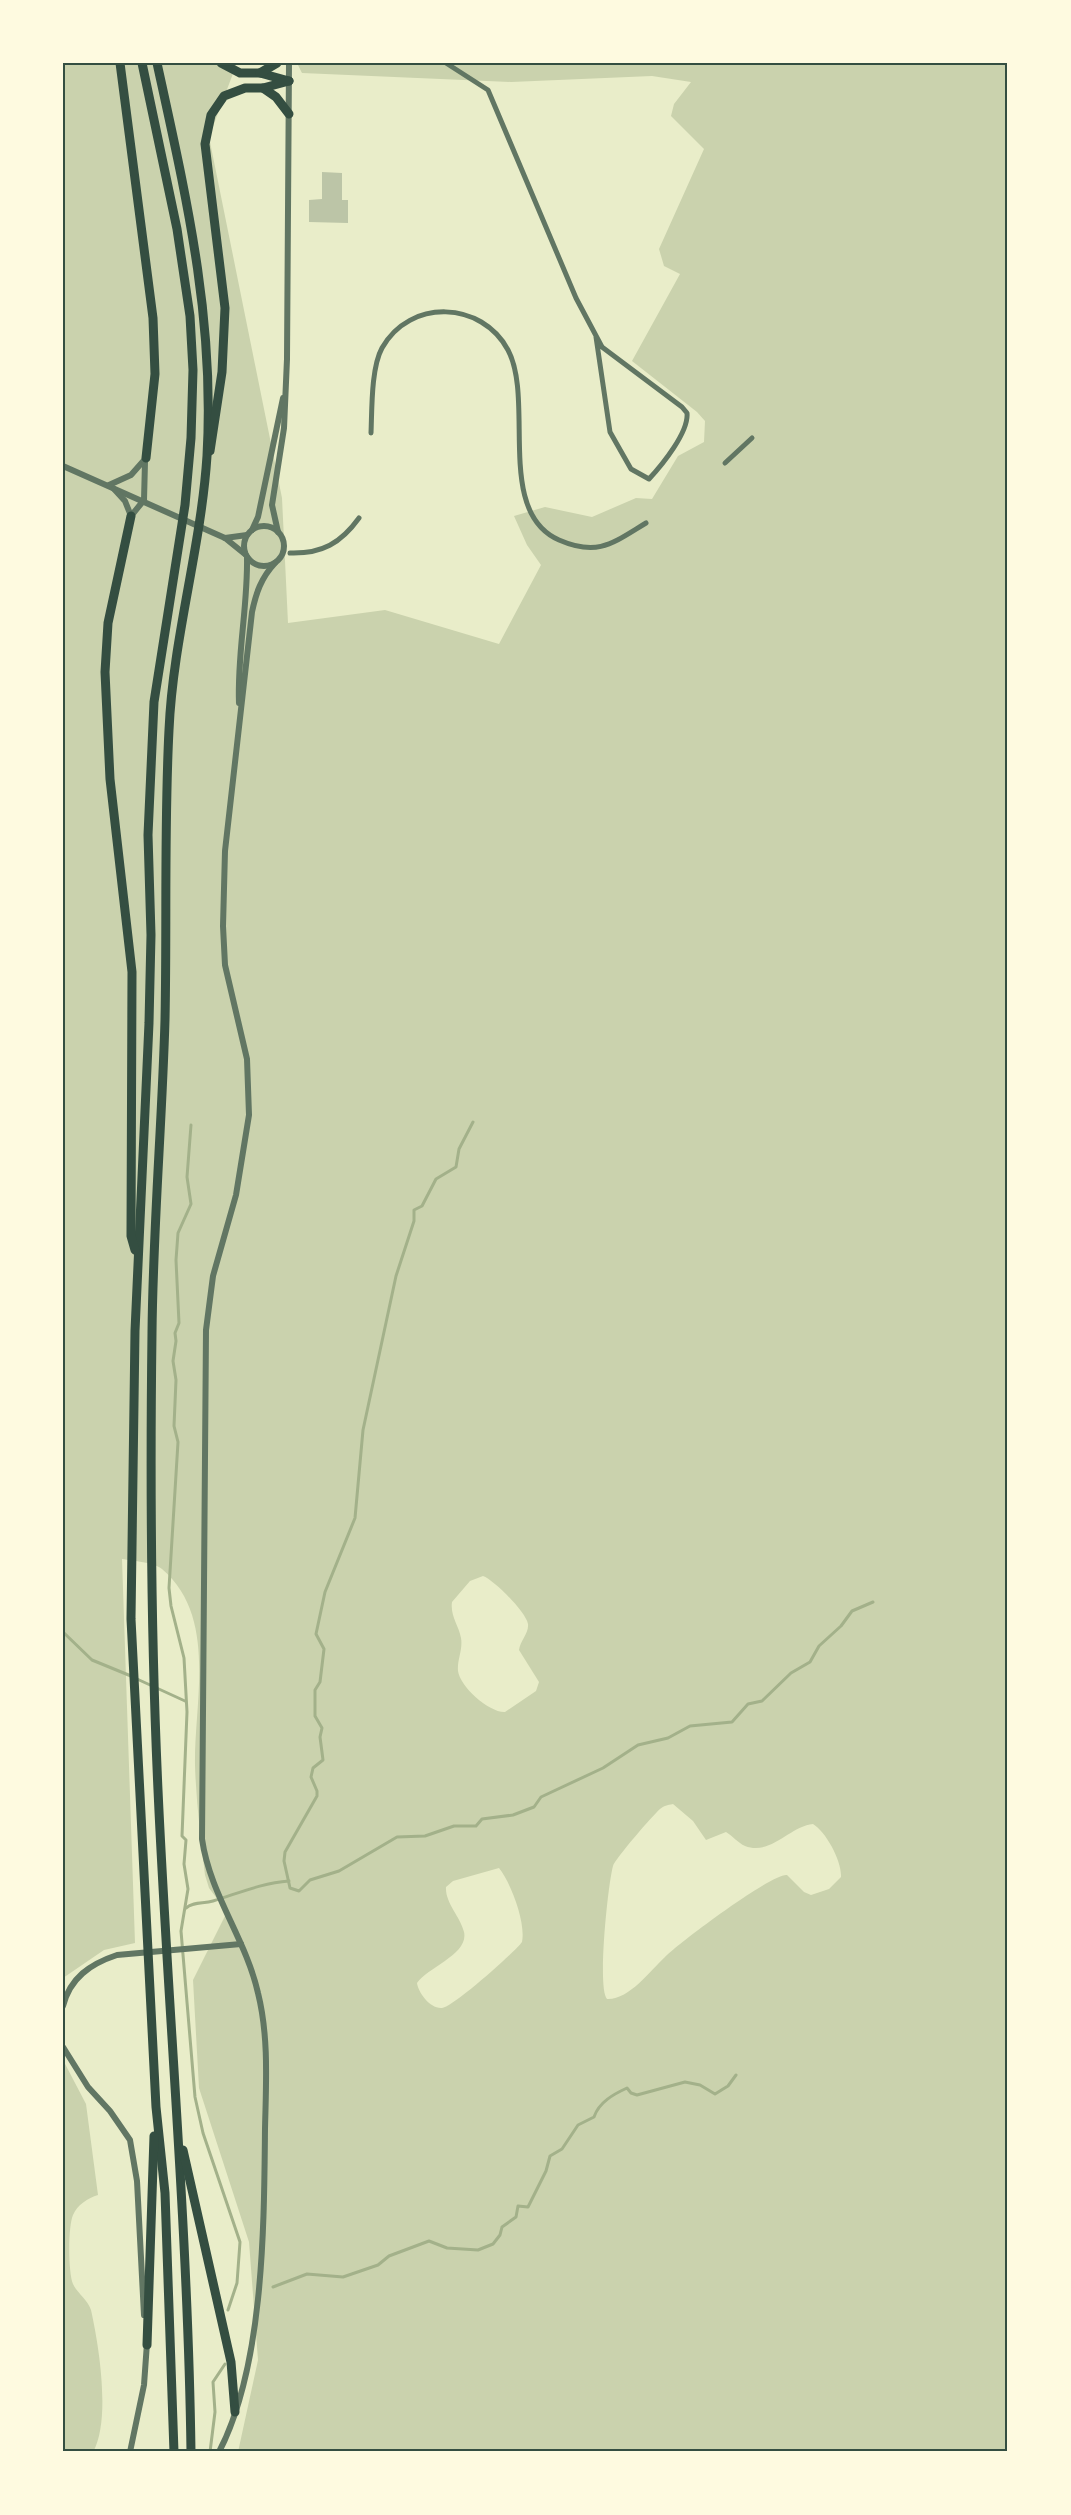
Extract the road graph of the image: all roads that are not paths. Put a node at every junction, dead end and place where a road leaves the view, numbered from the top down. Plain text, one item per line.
1 (120, 63) edge
2 (142, 63) edge
3 (158, 63) edge
4 (221, 63) edge
5 (277, 63) edge
6 (289, 63) edge
7 (446, 63) edge
8 (260, 73) junction
9 (289, 81) junction
10 (263, 88) junction
11 (289, 114) junction
12 (596, 337) junction
13 (286, 389) junction
14 (371, 433) dead end
15 (752, 438) dead end
16 (146, 458) junction
17 (207, 461) junction
18 (725, 463) dead end
19 (63, 466) edge
20 (109, 484) junction
21 (146, 501) junction
22 (131, 516) junction
23 (359, 518) dead end
24 (646, 523) dead end
25 (250, 532) junction
26 (278, 532) junction
27 (225, 538) junction
28 (290, 553) dead end
29 (246, 556) junction
30 (274, 563) junction
31 (240, 716) junction
32 (138, 1262) junction
33 (240, 1944) junction
34 (63, 2006) edge
35 (63, 2048) edge
36 (156, 2107) junction
37 (180, 2142) junction
38 (147, 2345) junction
39 (235, 2412) junction
40 (130, 2452) edge
41 (174, 2452) edge
42 (191, 2452) edge
43 (219, 2452) edge

1 - 16 highway
2 - 32 highway
3 - 17 highway
4 - 8 highway
5 - 8 highway
6 - 9 street
7 - 12 street
8 - 9 highway
9 - 10 highway
9 - 11 street
10 - 11 highway
10 - 17 highway
11 - 13 street
12 - 12 street
13 - 25 street
13 - 26 street
14 - 24 street
15 - 18 street
16 - 20 street
16 - 21 street
17 - 37 highway
19 - 20 street
20 - 21 street
20 - 22 street
21 - 22 street
21 - 27 street
22 - 32 highway
23 - 28 street
25 - 26 street
25 - 27 street
25 - 29 street
26 - 30 street
27 - 29 street
29 - 30 street
29 - 31 street
30 - 31 street
31 - 33 street
32 - 36 highway
33 - 34 street
33 - 39 street
35 - 38 street
36 - 38 highway
36 - 41 highway
37 - 39 highway
37 - 42 highway
38 - 40 street
39 - 43 street

